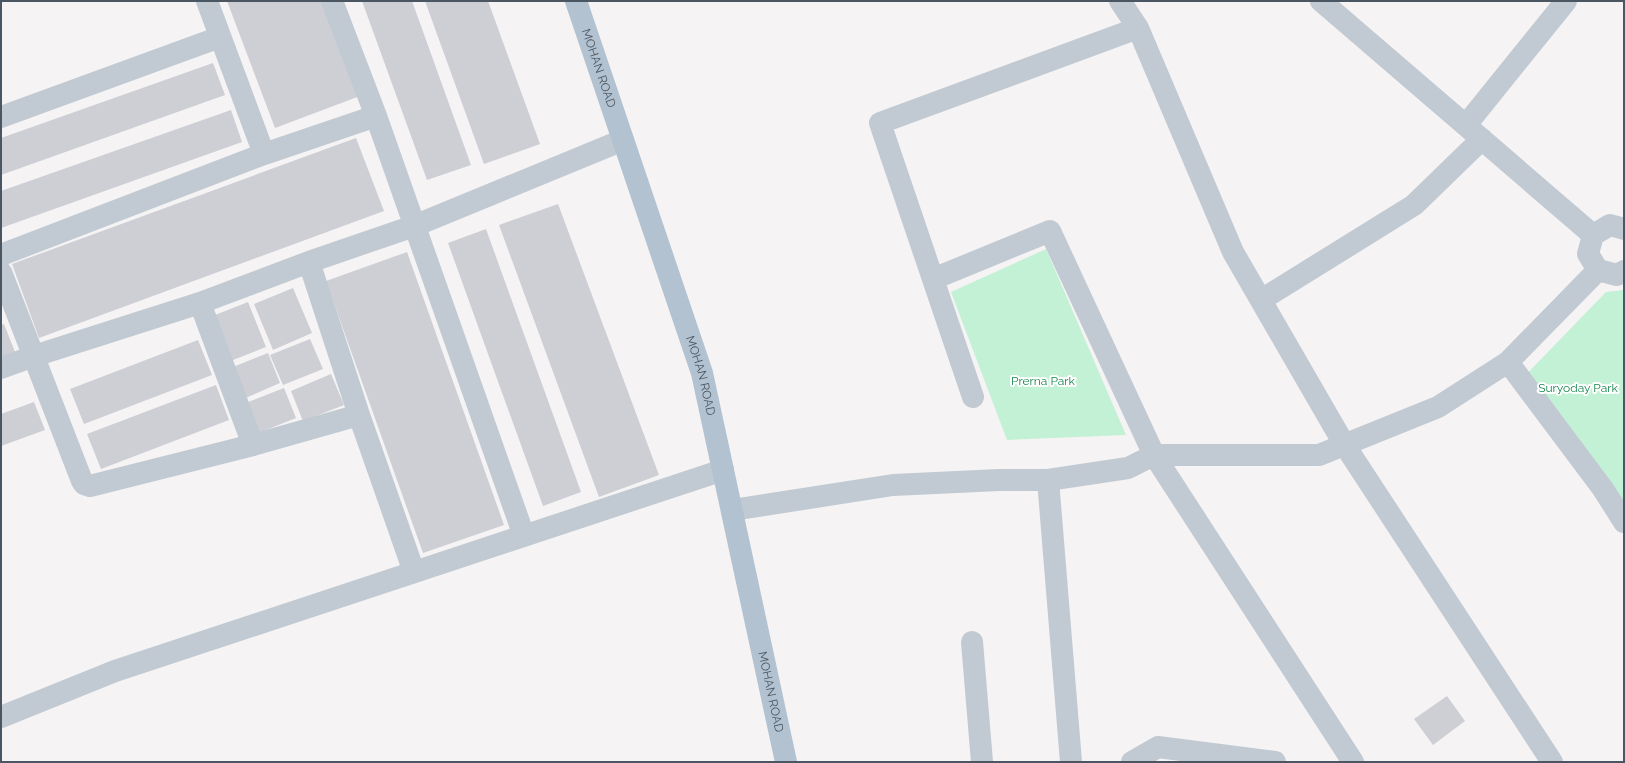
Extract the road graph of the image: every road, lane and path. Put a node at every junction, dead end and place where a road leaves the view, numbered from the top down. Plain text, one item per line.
1 (207, 1) edge
2 (332, 1) edge
3 (576, 1) edge
4 (1120, 1) edge
5 (1566, 1) edge
6 (1330, 4) edge
7 (1138, 28) junction
8 (220, 37) junction
9 (376, 116) junction
10 (1, 117) edge
11 (1466, 125) junction
12 (1482, 139) junction
13 (623, 140) junction
14 (264, 154) junction
15 (414, 226) junction
16 (1624, 229) edge
17 (1593, 235) junction
18 (1, 255) edge
19 (309, 262) junction
20 (1598, 270) junction
21 (1, 272) edge
22 (1624, 272) edge
23 (933, 279) junction
24 (1261, 300) junction
25 (200, 303) junction
26 (34, 356) junction
27 (1508, 362) junction
28 (1, 368) edge
29 (973, 397) dead end
30 (359, 415) junction
31 (1344, 444) junction
32 (253, 445) junction
33 (1154, 455) junction
34 (723, 470) junction
35 (1048, 480) junction
36 (732, 510) junction
37 (1624, 522) edge
38 (524, 536) junction
39 (414, 572) junction
40 (972, 642) dead end
41 (1, 717) edge
42 (1244, 760) edge
43 (786, 762) edge
44 (982, 762) edge
45 (1071, 762) edge
46 (1132, 762) edge
47 (1275, 762) edge
48 (1353, 762) edge
49 (1552, 762) edge

1 - 8 street
2 - 9 street
3 - 13 main road, MOHAN ROAD
4 - 7 street
5 - 11 street
6 - 11 street
7 - 23 street
7 - 24 street
8 - 10 street
8 - 14 street
9 - 14 street
9 - 15 street
11 - 12 street
12 - 17 street
12 - 24 street
13 - 15 street
13 - 34 main road, MOHAN ROAD
14 - 18 street
15 - 19 street
15 - 38 street
16 - 17 street
17 - 20 street
19 - 25 street
19 - 30 street
20 - 22 street
20 - 27 street
21 - 26 street
23 - 29 street
23 - 33 street
24 - 31 street
25 - 26 street
25 - 32 street
26 - 28 street
26 - 32 street
27 - 31 street
27 - 37 street
30 - 32 street
30 - 39 street
31 - 33 street
31 - 49 street
33 - 35 street
33 - 48 street
34 - 36 main road, MOHAN ROAD
34 - 38 street
35 - 36 street
35 - 45 street
36 - 43 main road, MOHAN ROAD
38 - 39 street
39 - 41 street
40 - 44 street
42 - 46 street
42 - 47 street

